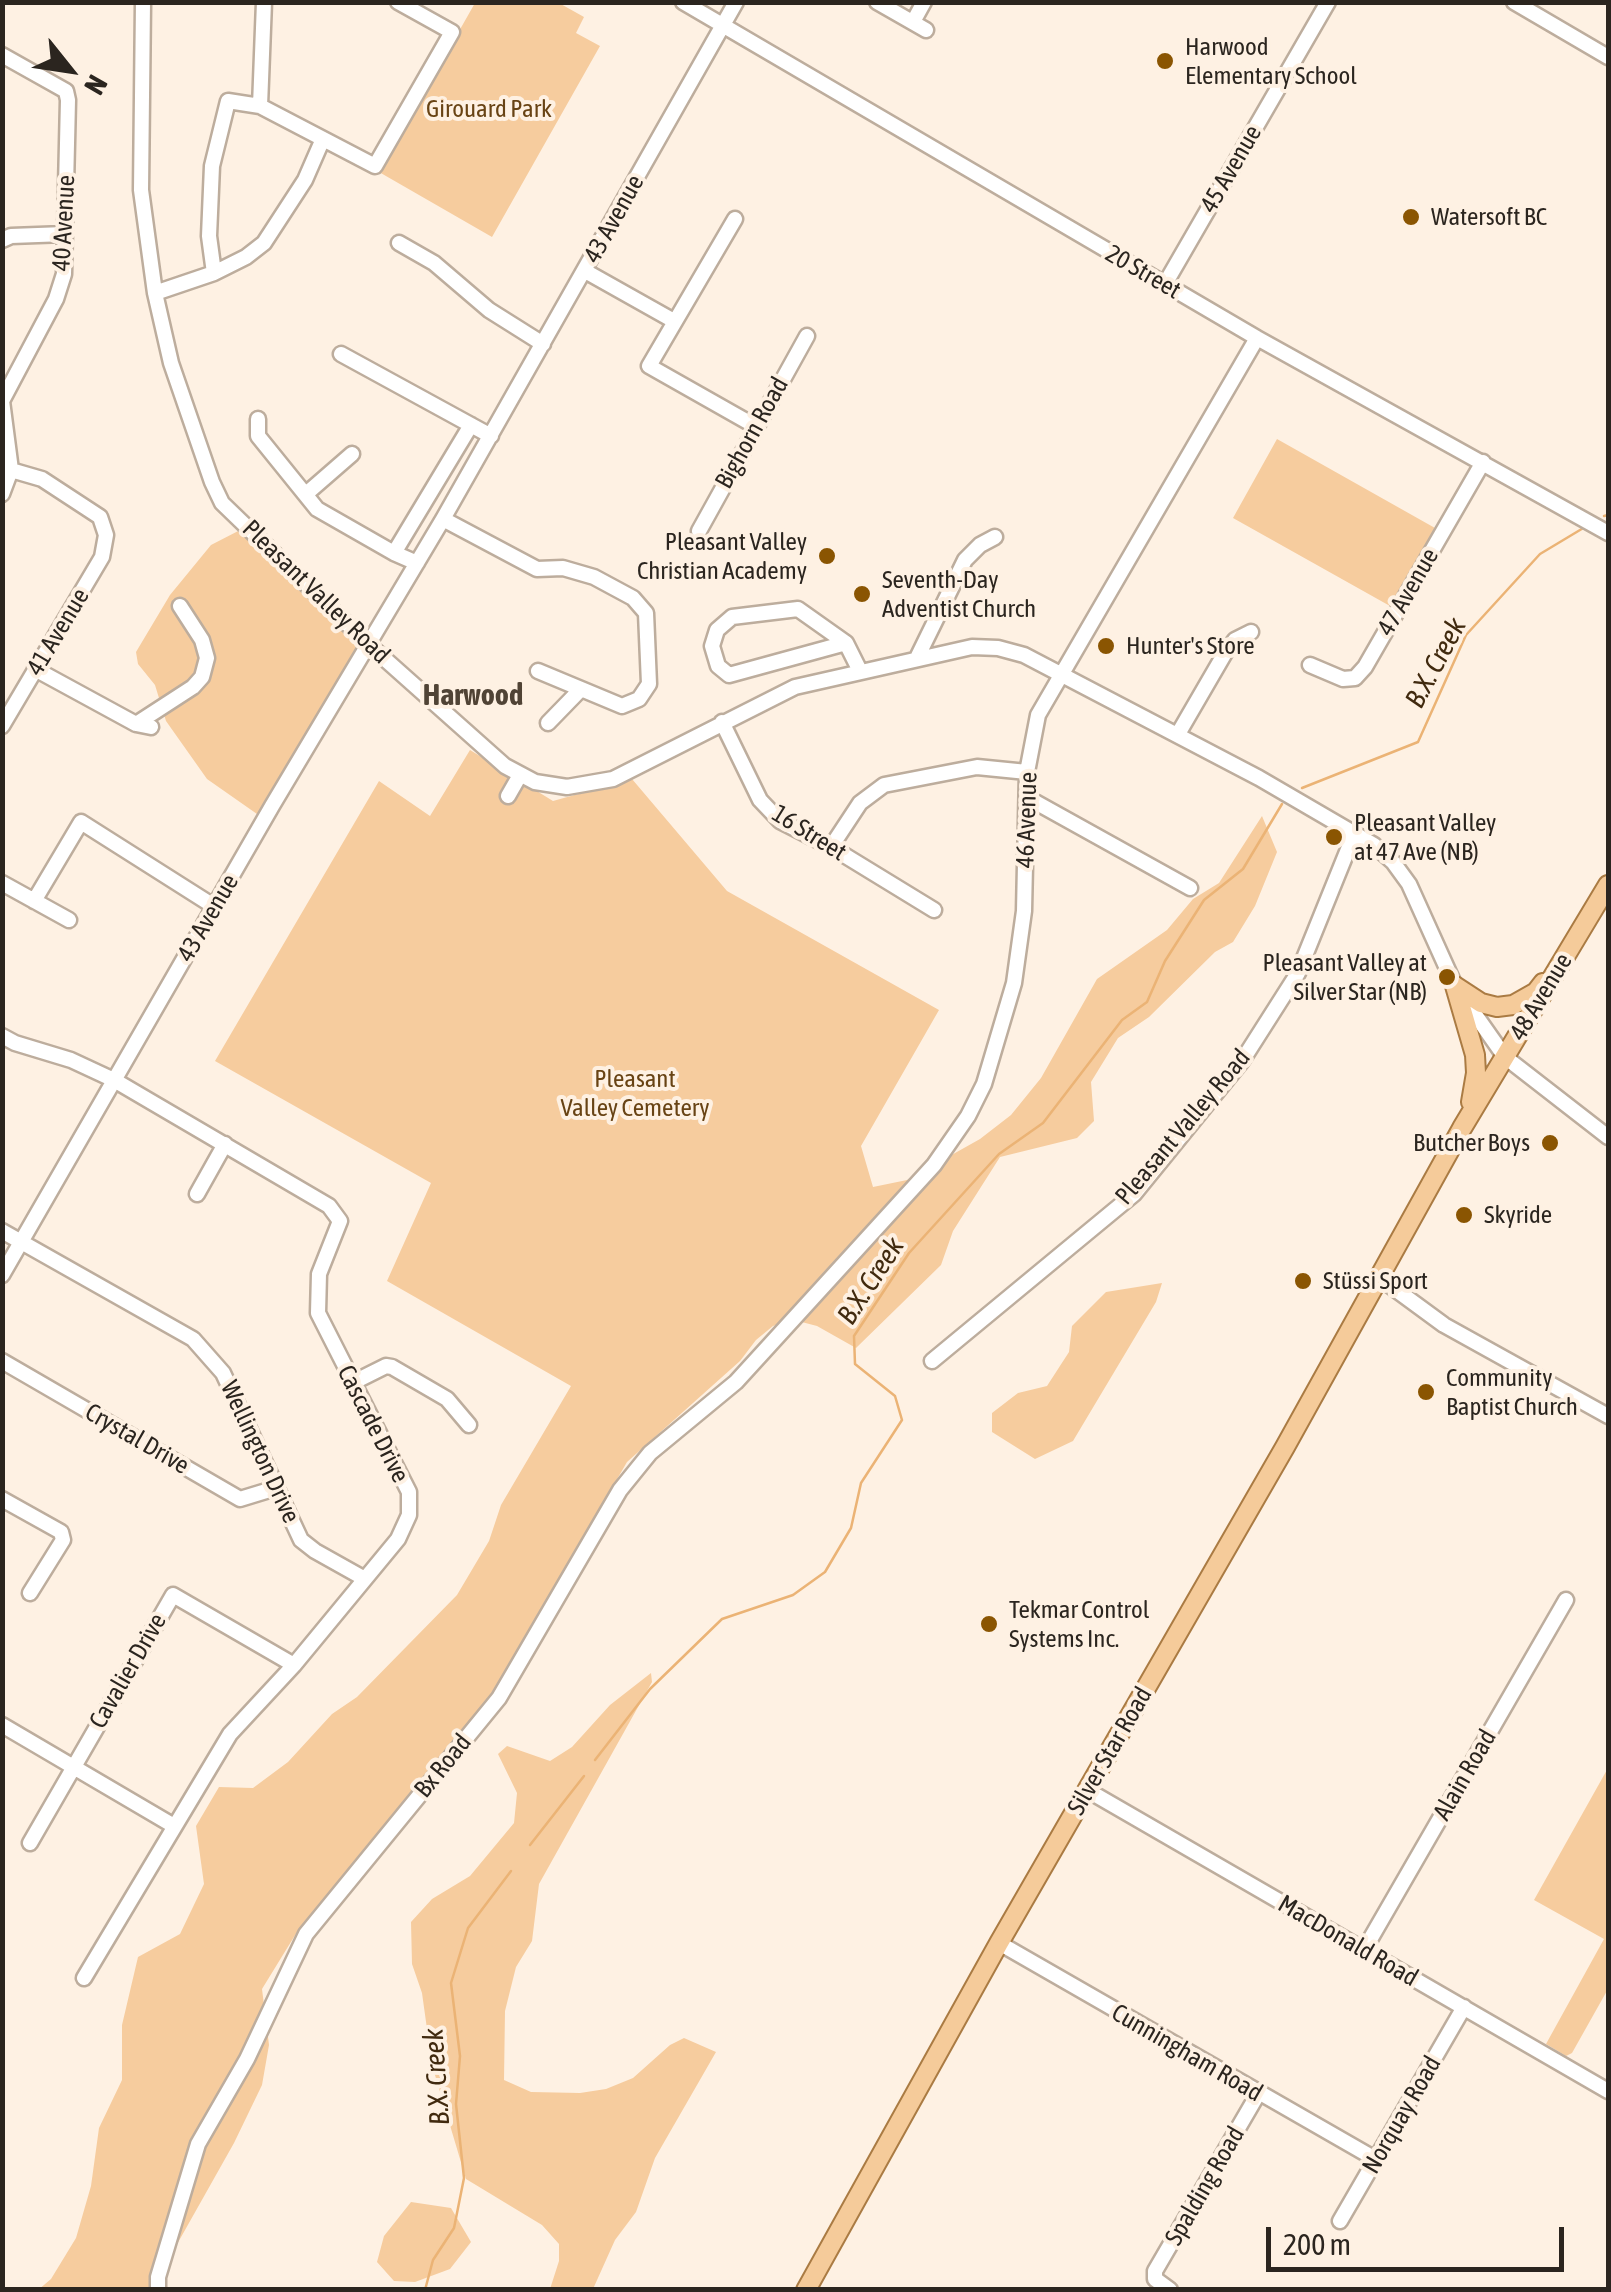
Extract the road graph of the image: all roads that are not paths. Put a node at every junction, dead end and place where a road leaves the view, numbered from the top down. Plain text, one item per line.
1 (143, 2) edge
2 (264, 2) edge
3 (398, 2) edge
4 (683, 2) edge
5 (736, 2) edge
6 (877, 2) edge
7 (924, 2) edge
8 (1328, 2) edge
9 (1514, 2) edge
10 (722, 27) junction
11 (2, 55) edge
12 (1608, 57) edge
13 (260, 106) junction
14 (322, 141) junction
15 (735, 218) dead end
16 (65, 234) junction
17 (2, 240) edge
18 (399, 243) dead end
19 (585, 271) junction
20 (214, 274) junction
21 (1164, 284) junction
22 (156, 293) junction
23 (674, 322) junction
24 (807, 336) dead end
25 (1258, 338) junction
26 (544, 344) junction
27 (342, 354) dead end
28 (2, 401) edge
29 (258, 419) dead end
30 (471, 425) junction
31 (755, 426) junction
32 (491, 436) junction
33 (352, 454) dead end
34 (1483, 462) junction
35 (10, 470) junction
36 (2, 494) edge
37 (306, 494) junction
38 (443, 519) junction
39 (699, 531) dead end
40 (1608, 534) edge
41 (995, 538) dead end
42 (394, 553) junction
43 (417, 563) junction
44 (180, 606) dead end
45 (1251, 632) dead end
46 (846, 643) junction
47 (368, 644) junction
48 (917, 658) junction
49 (1310, 664) dead end
50 (36, 669) junction
51 (538, 671) dead end
52 (860, 671) junction
53 (1064, 675) junction
54 (581, 688) junction
55 (548, 722) dead end
56 (722, 722) junction
57 (2, 726) edge
58 (1178, 734) junction
59 (1027, 772) junction
60 (520, 775) junction
61 (508, 796) dead end
62 (1028, 798) junction
63 (1355, 832) junction
64 (831, 847) junction
65 (2, 883) edge
66 (1608, 886) edge
67 (1190, 888) dead end
68 (34, 901) junction
69 (214, 907) junction
70 (934, 910) dead end
71 (69, 920) dead end
72 (1568, 951) junction
73 (1455, 986) junction
74 (2, 1036) edge
75 (1505, 1057) junction
76 (114, 1080) junction
77 (1462, 1128) junction
78 (1608, 1137) edge
79 (225, 1144) junction
80 (197, 1194) dead end
81 (2, 1231) edge
82 (22, 1242) junction
83 (2, 1275) edge
84 (1380, 1278) junction
85 (815, 1296) joint
86 (2, 1361) edge
87 (932, 1361) dead end
88 (352, 1383) junction
89 (1608, 1416) edge
90 (469, 1425) dead end
91 (276, 1488) junction
92 (2, 1499) edge
93 (365, 1578) junction
94 (30, 1593) dead end
95 (1566, 1600) dead end
96 (294, 1665) junction
97 (2, 1725) edge
98 (72, 1766) junction
99 (1086, 1790) junction
100 (174, 1826) junction
101 (30, 1844) dead end
102 (999, 1943) junction
103 (1364, 1950) junction
104 (84, 1978) dead end
105 (1464, 2008) junction
106 (1608, 2090) edge
107 (1258, 2094) junction
108 (1377, 2160) junction
109 (1340, 2221) dead end
110 (158, 2290) edge
111 (806, 2290) edge
112 (1170, 2290) edge

1 - 22 street, Pleasant Valley Road
2 - 13 street
3 - 14 street
4 - 10 street, 20 Street
5 - 10 street, 43 Avenue
6 - 7 street
8 - 21 street, 45 Avenue
9 - 12 street
10 - 19 street, 43 Avenue
10 - 21 street, 20 Street
11 - 16 street, 40 Avenue
13 - 14 street
13 - 20 street
14 - 20 street
15 - 23 street
16 - 17 street
16 - 28 street, 40 Avenue
18 - 26 street
19 - 23 street
19 - 26 street, 43 Avenue
20 - 22 street
21 - 25 street, 20 Street
22 - 47 street, Pleasant Valley Road
23 - 31 street
24 - 31 street, Bighorn Road
25 - 34 street, 20 Street
25 - 53 street, 46 Avenue
26 - 32 street, 43 Avenue
27 - 30 street
28 - 35 street, 40 Avenue
29 - 37 street
30 - 32 street
30 - 42 street
31 - 39 street, Bighorn Road
32 - 38 street, 43 Avenue
33 - 37 street
34 - 40 street, 20 Street
34 - 49 street, 47 Avenue
35 - 36 street, 40 Avenue
35 - 50 street, 41 Avenue
37 - 42 street
38 - 43 street, 43 Avenue
38 - 54 street
41 - 48 street
42 - 43 street
43 - 47 street, 43 Avenue
44 - 50 street
45 - 58 street
46 - 46 street
46 - 52 street
47 - 60 street, Pleasant Valley Road
47 - 69 street, 43 Avenue
48 - 52 street, Pleasant Valley Road
48 - 53 street, Pleasant Valley Road
50 - 57 street, 41 Avenue
51 - 54 street
52 - 56 street, Pleasant Valley Road
53 - 58 street, Pleasant Valley Road
53 - 59 street, 46 Avenue
54 - 55 street
56 - 60 street, Pleasant Valley Road
56 - 64 street, 16 Street
58 - 63 street, Pleasant Valley Road
59 - 62 street, 46 Avenue
59 - 64 street
60 - 61 street
62 - 67 street
62 - 85 street, 46 Avenue
63 - 73 street, Pleasant Valley Road
63 - 87 street, Pleasant Valley Road
64 - 70 street, 16 Street
65 - 68 street
66 - 72 main road, 48 Avenue
68 - 69 street
68 - 71 street
69 - 76 street, 43 Avenue
72 - 73 main road
72 - 75 main road, 48 Avenue
73 - 75 street, Pleasant Valley Road
73 - 77 main road
74 - 76 street, Cascade Drive
75 - 77 main road, Silver Star Road
75 - 78 street, Pleasant Valley Road
76 - 79 street, Cascade Drive
76 - 82 street, 43 Avenue
77 - 84 main road, Silver Star Road
79 - 80 street
79 - 88 street, Cascade Drive
81 - 82 street, Wellington Drive
82 - 83 street, 43 Avenue
82 - 91 street, Wellington Drive
84 - 89 street
84 - 99 main road, Silver Star Road
85 - 110 street, Bx Road
86 - 91 street, Crystal Drive
88 - 90 street
88 - 93 street, Cascade Drive
91 - 93 street, Wellington Drive
92 - 94 street
93 - 96 street, Cascade Drive
95 - 103 street, Alain Road
96 - 98 street, Cavalier Drive
96 - 100 street, Cascade Drive
97 - 98 street
98 - 100 street
98 - 101 street
99 - 102 main road, Silver Star Road
99 - 103 street, MacDonald Road
100 - 104 street, Cascade Drive
102 - 107 street, Cunningham Road
102 - 111 main road, Silver Star Road
103 - 105 street, MacDonald Road
105 - 106 street, MacDonald Road
105 - 108 street, Norquay Road
107 - 108 street, Cunningham Road
107 - 112 street, Spalding Road
108 - 109 street, Norquay Road

